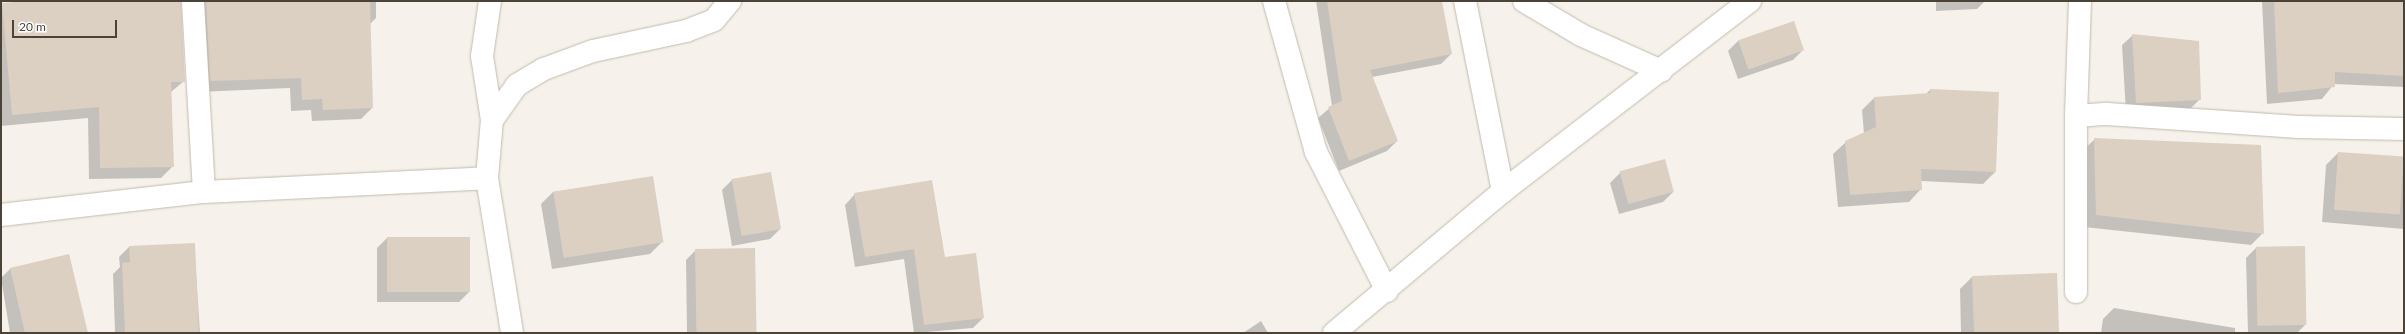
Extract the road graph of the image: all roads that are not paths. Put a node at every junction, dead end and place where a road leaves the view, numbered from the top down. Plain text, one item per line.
1 (193, 1) edge
2 (490, 1) edge
3 (730, 1) edge
4 (1274, 1) edge
5 (1465, 1) edge
6 (1524, 1) edge
7 (1750, 1) edge
8 (2080, 1) edge
9 (1661, 71) junction
10 (2076, 116) junction
11 (492, 120) junction
12 (2404, 129) edge
13 (487, 178) junction
14 (1503, 191) junction
15 (204, 192) junction
16 (1, 215) edge
17 (1387, 291) junction
18 (2076, 292) dead end
19 (512, 333) edge
20 (1334, 333) edge

1 - 15 street
2 - 11 street
3 - 11 street
4 - 17 street
5 - 14 street
6 - 9 street
7 - 9 street
8 - 10 street
9 - 14 street
10 - 12 street
10 - 18 street
11 - 13 street
13 - 15 street
13 - 19 street
14 - 17 street
15 - 16 street
17 - 20 street

